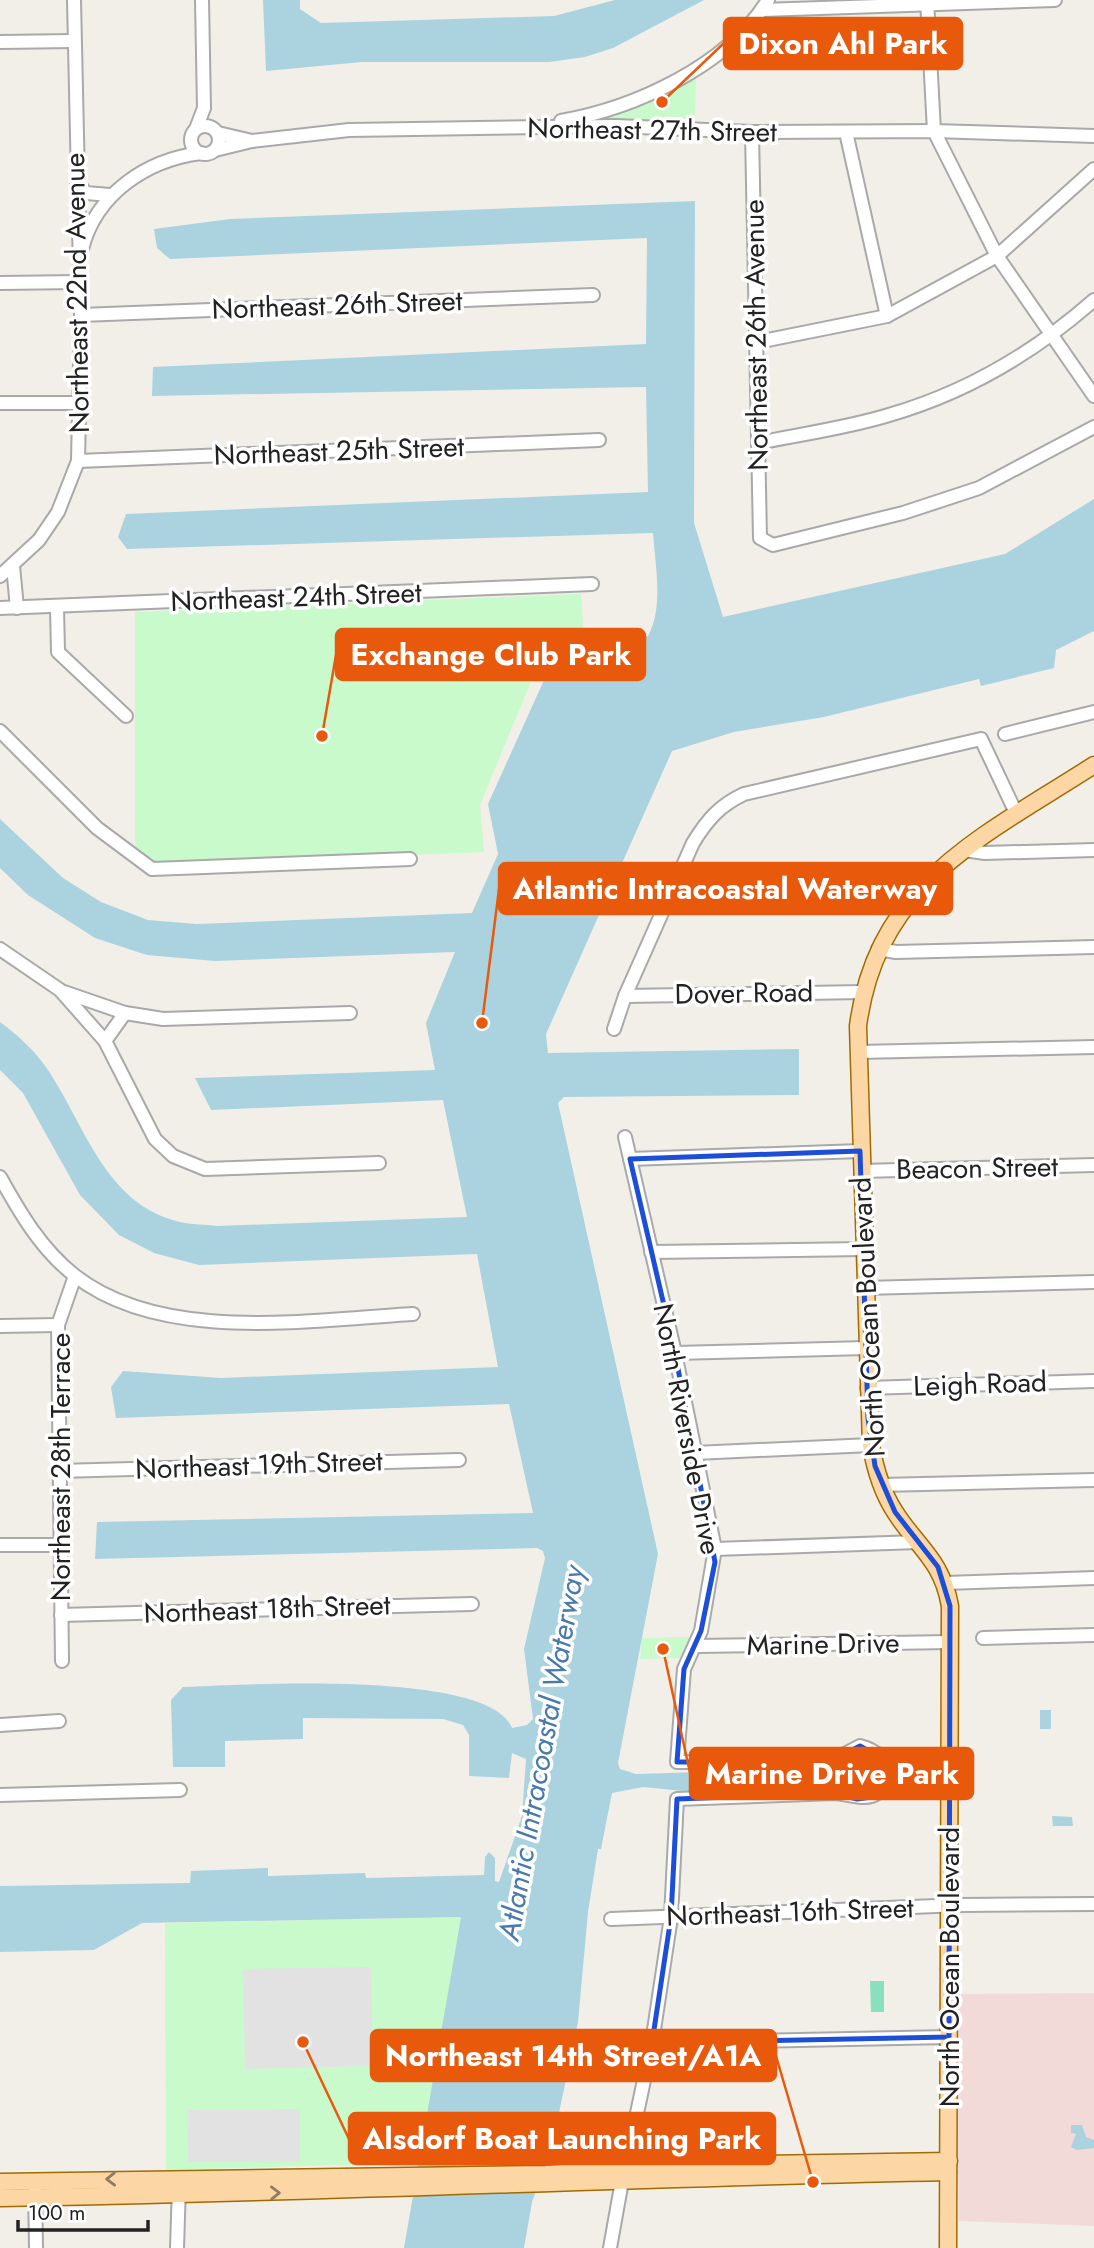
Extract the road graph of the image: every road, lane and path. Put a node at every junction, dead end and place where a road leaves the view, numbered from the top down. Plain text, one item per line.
1 (74, 0) edge
2 (202, 0) edge
3 (1055, 0) edge
4 (928, 2) edge
5 (765, 5) edge
6 (74, 41) junction
7 (0, 43) edge
8 (204, 108) junction
9 (523, 127) junction
10 (216, 131) junction
11 (934, 131) junction
12 (752, 132) junction
13 (846, 132) junction
14 (194, 133) junction
15 (1094, 136) edge
16 (252, 141) junction
17 (215, 150) junction
18 (201, 153) junction
19 (175, 157) junction
20 (1094, 169) edge
21 (77, 182) junction
22 (110, 195) junction
23 (80, 256) junction
24 (997, 256) junction
25 (79, 282) junction
26 (0, 284) edge
27 (593, 295) dead end
28 (1094, 300) edge
29 (81, 315) junction
30 (887, 316) junction
31 (1052, 336) junction
32 (758, 342) junction
33 (1094, 396) edge
34 (0, 403) edge
35 (80, 403) junction
36 (1094, 427) edge
37 (599, 440) dead end
38 (758, 443) junction
39 (78, 461) junction
40 (13, 566) junction
41 (0, 576) edge
42 (592, 584) dead end
43 (57, 607) junction
44 (0, 608) edge
45 (17, 608) junction
46 (1094, 712) edge
47 (126, 716) dead end
48 (0, 731) edge
49 (1005, 734) dead end
50 (1094, 765) edge
51 (1017, 814) junction
52 (964, 850) junction
53 (1094, 850) edge
54 (410, 859) dead end
55 (673, 891) junction
56 (916, 891) junction
57 (1094, 947) edge
58 (878, 948) junction
59 (0, 949) edge
60 (60, 990) junction
61 (863, 992) junction
62 (625, 996) junction
63 (125, 1013) junction
64 (350, 1013) dead end
65 (614, 1029) dead end
66 (105, 1041) junction
67 (1094, 1047) edge
68 (858, 1052) junction
69 (625, 1137) dead end
70 (860, 1151) junction
71 (629, 1159) junction
72 (379, 1163) dead end
73 (1094, 1165) edge
74 (861, 1171) junction
75 (0, 1177) edge
76 (863, 1249) junction
77 (651, 1252) junction
78 (75, 1276) junction
79 (1094, 1283) edge
80 (864, 1288) junction
81 (413, 1314) dead end
82 (58, 1325) junction
83 (0, 1326) edge
84 (866, 1348) junction
85 (675, 1353) junction
86 (1094, 1381) edge
87 (867, 1388) junction
88 (871, 1445) junction
89 (695, 1452) junction
90 (459, 1460) dead end
91 (60, 1471) junction
92 (1094, 1480) edge
93 (881, 1485) junction
94 (918, 1542) junction
95 (0, 1545) edge
96 (60, 1545) junction
97 (715, 1549) junction
98 (1094, 1578) edge
99 (946, 1583) junction
100 (472, 1604) dead end
101 (61, 1615) junction
102 (1094, 1635) edge
103 (982, 1639) dead end
104 (951, 1642) junction
105 (696, 1646) junction
106 (62, 1661) dead end
107 (59, 1721) dead end
108 (0, 1725) edge
109 (891, 1776) junction
110 (950, 1776) junction
111 (180, 1790) dead end
112 (0, 1795) edge
113 (1094, 1904) edge
114 (949, 1906) junction
115 (671, 1917) junction
116 (611, 1919) dead end
117 (949, 2037) junction
118 (652, 2043) junction
119 (949, 2167) junction
120 (623, 2175) junction
121 (0, 2182) edge
122 (178, 2186) junction
123 (35, 2189) junction
124 (0, 2198) edge
125 (36, 2248) edge
126 (177, 2248) edge
127 (610, 2248) edge
128 (948, 2248) edge

1 - 6 street, Northeast 22nd Avenue
2 - 8 street
3 - 4 street
4 - 5 street
4 - 11 street
5 - 9 street
6 - 7 street
6 - 21 street, Northeast 22nd Avenue
8 - 10 street
8 - 14 street
9 - 12 street, Northeast 27th Street
9 - 16 street, Northeast 27th Street
10 - 14 street
10 - 16 street, Northeast 27th Street
10 - 17 street
11 - 13 street, Northeast 27th Street
11 - 15 street, Northeast 27th Street
11 - 24 street
12 - 13 street, Northeast 27th Street
12 - 32 street, Northeast 26th Avenue
13 - 30 street
14 - 18 street
14 - 19 street
16 - 17 street, Northeast 27th Street
17 - 18 street
18 - 19 street
19 - 22 street
20 - 24 street
21 - 22 street
21 - 23 street, Northeast 22nd Avenue
22 - 23 street
23 - 25 street, Northeast 22nd Avenue
24 - 30 street
24 - 31 street
25 - 26 street
25 - 29 street, Northeast 22nd Avenue
27 - 29 street, Northeast 26th Street
28 - 31 street
29 - 35 street, Northeast 22nd Avenue
30 - 32 street
31 - 33 street
31 - 38 street
32 - 38 street, Northeast 26th Avenue
34 - 35 street
35 - 39 street, Northeast 22nd Avenue
36 - 38 street, Northeast 26th Avenue
37 - 39 street, Northeast 25th Street
39 - 40 street, Northeast 22nd Avenue
40 - 41 street, Northeast 22nd Avenue
40 - 45 street
42 - 43 street, Northeast 24th Street
43 - 45 street, Northeast 24th Street
43 - 47 street
44 - 45 street, Northeast 24th Street
46 - 49 street
48 - 54 street
50 - 51 main road, North Ocean Boulevard
51 - 52 main road, North Ocean Boulevard
51 - 55 street
52 - 53 street
52 - 56 main road, North Ocean Boulevard
55 - 56 street
55 - 62 street
56 - 58 main road, North Ocean Boulevard
57 - 58 street
58 - 61 main road, North Ocean Boulevard
59 - 60 street
60 - 63 street
60 - 66 street
61 - 62 street, Dover Road
61 - 68 main road, North Ocean Boulevard
62 - 65 street
63 - 64 street
63 - 66 street
66 - 72 street
67 - 68 street
68 - 70 main road, North Ocean Boulevard
69 - 71 street, North Riverside Drive
70 - 71 street, Beacon Street
70 - 74 main road, North Ocean Boulevard
71 - 77 street, North Riverside Drive
73 - 74 street, Beacon Street
74 - 76 main road, North Ocean Boulevard
75 - 78 street
76 - 77 street
76 - 80 main road, North Ocean Boulevard
77 - 85 street, North Riverside Drive
78 - 81 street
78 - 82 street, Northeast 28th Terrace
79 - 80 street
80 - 84 main road, North Ocean Boulevard
82 - 83 street
82 - 91 street, Northeast 28th Terrace
84 - 85 street
84 - 87 main road, North Ocean Boulevard
85 - 89 street, North Riverside Drive
86 - 87 street, Leigh Road
87 - 88 main road, North Ocean Boulevard
88 - 89 street
88 - 93 main road, North Ocean Boulevard
89 - 97 street, North Riverside Drive
90 - 91 street, Northeast 19th Street
91 - 96 street, Northeast 28th Terrace
92 - 93 street
93 - 94 main road, North Ocean Boulevard
94 - 97 street
94 - 99 main road, North Ocean Boulevard
95 - 96 street
96 - 101 street, Northeast 28th Terrace
97 - 105 street, North Riverside Drive
98 - 99 street
99 - 104 main road, North Ocean Boulevard
100 - 101 street, Northeast 18th Street
101 - 106 street, Northeast 28th Terrace
102 - 103 street
104 - 105 street, Marine Drive
104 - 110 main road, North Ocean Boulevard
105 - 109 street, North Riverside Drive
107 - 108 street
109 - 110 street
109 - 115 street
110 - 114 main road, North Ocean Boulevard
111 - 112 street
113 - 114 street, Northeast 16th Street
114 - 115 street, Northeast 16th Street
114 - 117 main road, North Ocean Boulevard
115 - 116 street, Northeast 16th Street
115 - 118 street
117 - 118 street
117 - 119 main road, North Ocean Boulevard
118 - 120 street
119 - 120 main road
119 - 128 main road, North Ocean Boulevard
120 - 122 main road
120 - 127 street
121 - 123 main road
122 - 123 main road
122 - 126 street
123 - 124 main road
123 - 125 street

